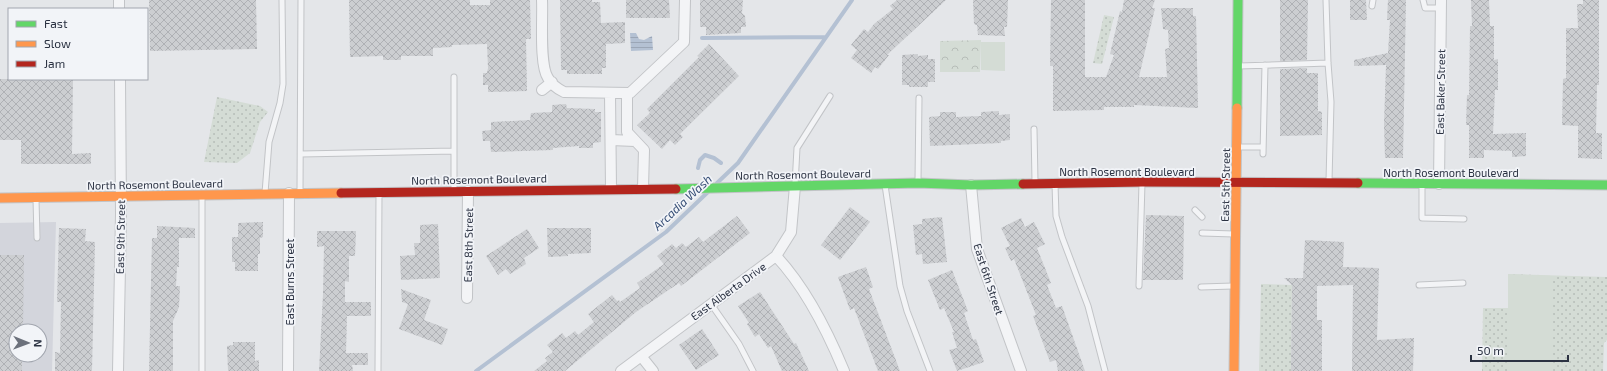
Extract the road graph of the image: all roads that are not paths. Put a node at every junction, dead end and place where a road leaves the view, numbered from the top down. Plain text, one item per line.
1 (282, 0) edge
2 (302, 0) edge
3 (542, 0) edge
4 (685, 0) edge
5 (1238, 0) edge
6 (1326, 0) edge
7 (1423, 0) edge
8 (1441, 4) edge
9 (1328, 63) junction
10 (1265, 65) junction
11 (1238, 66) junction
12 (454, 77) dead end
13 (120, 80) edge
14 (552, 82) junction
15 (542, 90) dead end
16 (610, 94) junction
17 (627, 94) junction
18 (830, 96) dead end
19 (919, 98) dead end
20 (1034, 129) dead end
21 (610, 140) junction
22 (635, 141) junction
23 (1238, 147) junction
24 (1263, 147) junction
25 (454, 151) junction
26 (301, 154) junction
27 (1263, 154) dead end
28 (1142, 182) junction
29 (918, 183) junction
30 (1034, 183) junction
31 (1055, 183) junction
32 (1237, 183) junction
33 (1329, 183) junction
34 (885, 184) junction
35 (1422, 184) junction
36 (1439, 184) junction
37 (971, 185) junction
38 (1607, 185) edge
39 (795, 186) junction
40 (643, 188) junction
41 (611, 189) junction
42 (454, 191) junction
43 (468, 191) junction
44 (300, 193) junction
45 (379, 193) junction
46 (265, 194) junction
47 (289, 194) junction
48 (202, 195) junction
49 (120, 197) junction
50 (0, 198) edge
51 (36, 198) junction
52 (1195, 210) dead end
53 (1202, 217) dead end
54 (1464, 219) dead end
55 (1202, 233) dead end
56 (1237, 234) junction
57 (37, 238) dead end
58 (776, 256) junction
59 (1463, 284) dead end
60 (1139, 286) dead end
61 (1236, 286) junction
62 (1419, 286) dead end
63 (1201, 287) dead end
64 (467, 298) dead end
65 (710, 303) junction
66 (641, 356) junction
67 (118, 371) edge
68 (202, 371) edge
69 (288, 371) edge
70 (378, 371) edge
71 (621, 371) edge
72 (653, 371) edge
73 (754, 371) edge
74 (844, 371) edge
75 (930, 371) edge
76 (1021, 371) edge
77 (1105, 371) edge
78 (1234, 371) edge

1 - 46 lane
2 - 26 lane
3 - 14 street
4 - 17 street
5 - 11 street, East 5th Street
6 - 9 lane
7 - 8 lane
8 - 36 street, East Baker Street
9 - 10 lane
9 - 33 lane
10 - 11 lane
10 - 24 lane
11 - 23 street, East 5th Street
12 - 25 lane
13 - 49 street, East 9th Street
14 - 15 street
14 - 16 street
16 - 17 street
16 - 21 street
17 - 22 street
18 - 39 lane
19 - 29 lane
20 - 30 lane
21 - 22 street
21 - 41 street
22 - 40 street
23 - 24 lane
23 - 32 street, East 5th Street
24 - 27 lane
25 - 26 lane
25 - 42 lane
26 - 44 lane
28 - 31 street, North Rosemont Boulevard
28 - 32 street, North Rosemont Boulevard
28 - 60 lane
29 - 34 street, North Rosemont Boulevard
29 - 37 street, North Rosemont Boulevard
30 - 31 street, North Rosemont Boulevard
30 - 37 street, North Rosemont Boulevard
31 - 77 lane
32 - 33 street, North Rosemont Boulevard
32 - 56 street, East 5th Street
33 - 35 street, North Rosemont Boulevard
34 - 39 street, North Rosemont Boulevard
34 - 75 lane
35 - 36 street, North Rosemont Boulevard
35 - 54 lane
36 - 38 street, North Rosemont Boulevard
37 - 76 street, East 6th Street
39 - 40 street, North Rosemont Boulevard
39 - 58 street, East Alberta Drive
40 - 41 street, North Rosemont Boulevard
41 - 43 street, North Rosemont Boulevard
42 - 43 street, North Rosemont Boulevard
42 - 45 street, North Rosemont Boulevard
43 - 64 street, East 8th Street
44 - 45 street, North Rosemont Boulevard
44 - 47 street, North Rosemont Boulevard
45 - 70 lane
46 - 47 street, North Rosemont Boulevard
46 - 48 street, North Rosemont Boulevard
47 - 69 street, East Burns Street
48 - 49 street, North Rosemont Boulevard
48 - 68 lane
49 - 51 street, North Rosemont Boulevard
49 - 67 street, East 9th Street
50 - 51 street, North Rosemont Boulevard
51 - 57 lane
52 - 53 lane
55 - 56 lane
56 - 61 street, East 5th Street
58 - 65 street, East Alberta Drive
58 - 74 street
59 - 62 lane
61 - 63 lane
61 - 78 street, East 5th Street
65 - 66 street, East Alberta Drive
65 - 73 lane
66 - 71 street, East Alberta Drive
66 - 72 street

